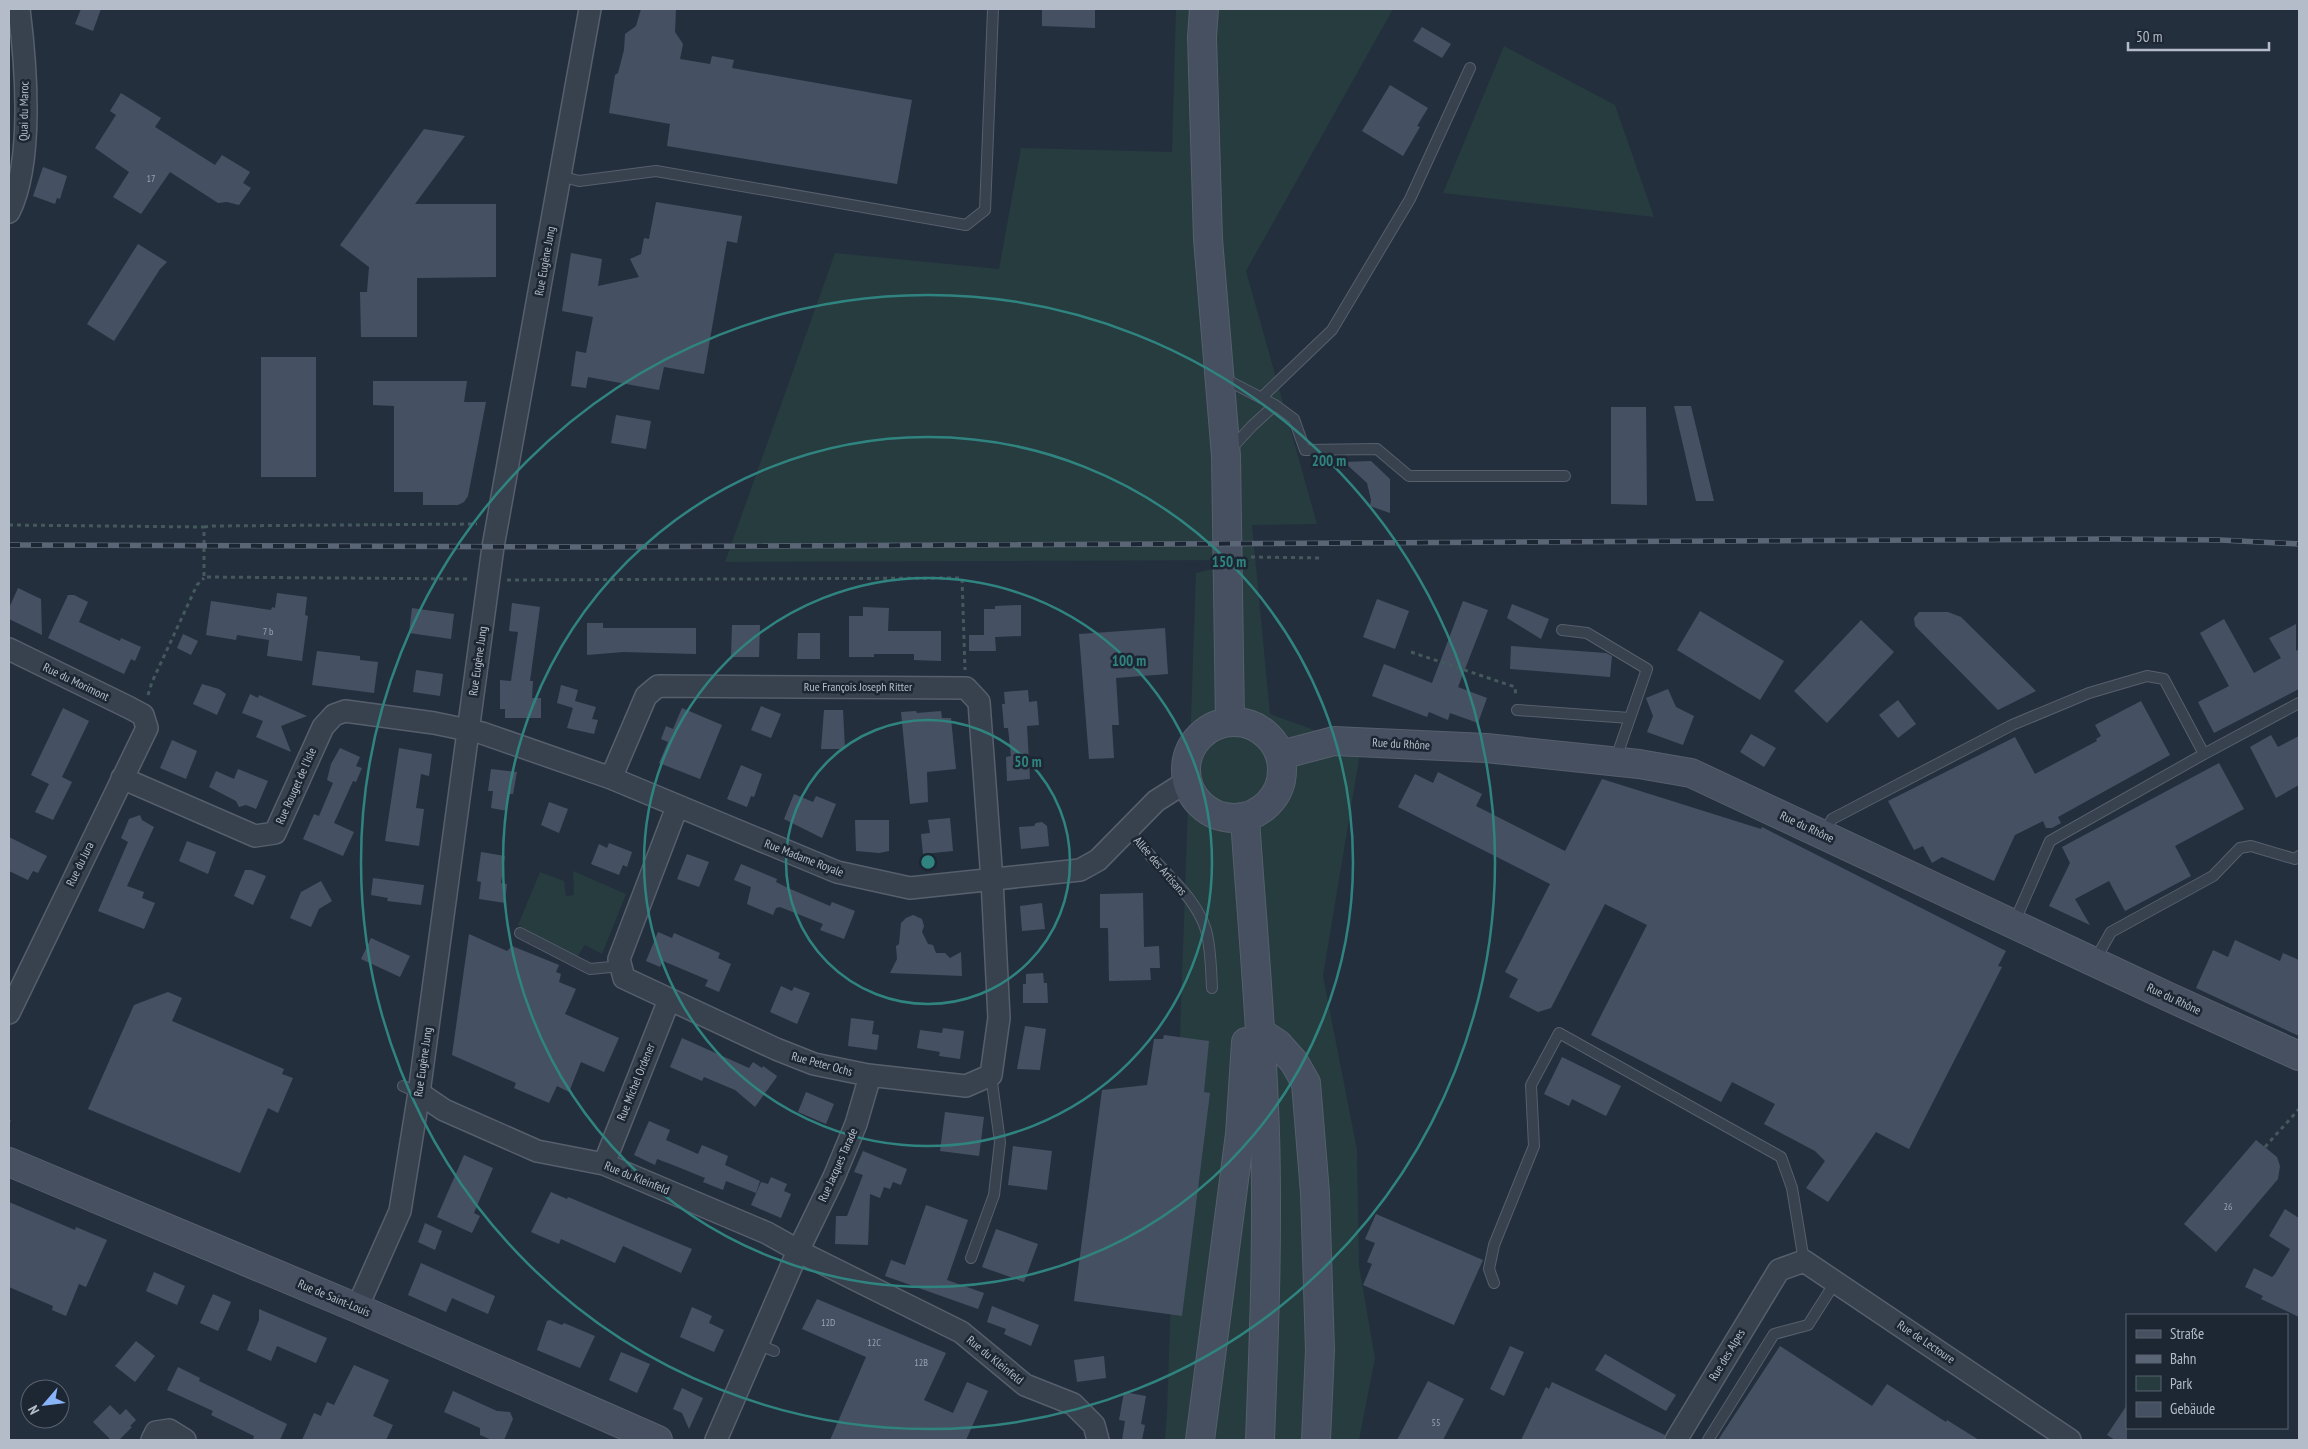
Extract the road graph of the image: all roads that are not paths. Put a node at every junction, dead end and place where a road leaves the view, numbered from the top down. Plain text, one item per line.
1 (19, 9) edge
2 (590, 9) edge
3 (992, 9) edge
4 (1204, 9) edge
5 (1470, 68) dead end
6 (560, 176) junction
7 (9, 212) edge
8 (1218, 375) junction
9 (1261, 398) junction
10 (1275, 405) junction
11 (1226, 456) junction
12 (1565, 476) dead end
13 (1562, 630) dead end
14 (9, 649) edge
15 (2299, 703) edge
16 (1517, 710) road end
17 (143, 715) joint
18 (1630, 718) junction
19 (1230, 722) junction
20 (468, 730) junction
21 (2204, 754) junction
22 (1281, 755) junction
23 (1615, 761) junction
24 (122, 778) junction
25 (611, 778) junction
26 (1186, 782) junction
27 (677, 807) junction
28 (1245, 819) junction
29 (1128, 829) junction
30 (1824, 835) junction
31 (2299, 856) edge
32 (992, 880) junction
33 (2013, 924) junction
34 (520, 933) dead end
35 (2094, 962) junction
36 (621, 966) junction
37 (1212, 988) dead end
38 (1258, 996) junction
39 (669, 1000) junction
40 (9, 1013) edge
41 (1260, 1032) junction
42 (2299, 1056) edge
43 (868, 1075) junction
44 (991, 1075) junction
45 (411, 1090) junction
46 (9, 1162) edge
47 (604, 1164) junction
48 (798, 1251) junction
49 (971, 1258) dead end
50 (1804, 1261) junction
51 (1836, 1281) junction
52 (1494, 1283) dead end
53 (357, 1308) junction
54 (2061, 1438) edge
55 (152, 1440) edge
56 (186, 1440) edge
57 (658, 1440) edge
58 (716, 1440) edge
59 (1098, 1440) edge
60 (1200, 1440) edge
61 (1260, 1440) edge
62 (1316, 1440) edge
63 (1676, 1440) edge
64 (1708, 1440) edge

1 - 7 street, Quai du Maroc
2 - 6 street, Rue Eugène Jung
3 - 6 lane
4 - 8 main road
5 - 9 lane
6 - 20 street, Rue Eugène Jung
8 - 9 lane
8 - 11 main road
9 - 10 lane
10 - 11 lane
10 - 12 lane
11 - 19 main road
13 - 18 lane
14 - 17 street, Rue du Morimont
15 - 21 lane
16 - 18 lane
17 - 24 street, Rue du Jura
18 - 23 lane
19 - 22 main road
19 - 26 main road
20 - 24 street, Rue Rouget de l'Isle
20 - 25 street, Rue Madame Royale
20 - 45 street, Rue Eugène Jung
21 - 30 lane
21 - 33 lane
22 - 23 main road, Rue du Rhône
22 - 28 main road
23 - 30 main road, Rue du Rhône
24 - 40 street, Rue du Jura
25 - 27 street, Rue Madame Royale
25 - 32 street, Rue François Joseph Ritter
26 - 28 main road
26 - 29 street, Rue Madame Royale
27 - 32 street, Rue Madame Royale
27 - 36 street
28 - 38 main road
29 - 32 street, Rue Madame Royale
29 - 37 lane, Allée des Artisans
30 - 33 main road, Rue du Rhône
31 - 35 lane
32 - 44 street
33 - 35 main road, Rue du Rhône
34 - 36 lane
35 - 42 main road, Rue du Rhône
36 - 39 street, Rue Peter Ochs
38 - 41 main road
38 - 60 main road
39 - 43 street, Rue Peter Ochs
39 - 47 street, Rue Michel Ordener
41 - 61 main road
41 - 62 main road
43 - 44 street, Rue Peter Ochs
43 - 48 street, Rue Jacques Tarade
44 - 49 lane
45 - 47 street, Rue du Kleinfeld
45 - 53 street, Rue Eugène Jung
46 - 53 main road, Rue de Saint-Louis
47 - 48 street, Rue du Kleinfeld
48 - 58 street
48 - 59 street, Rue du Kleinfeld
50 - 51 street, Rue de Lectoure
50 - 52 lane
50 - 63 street, Rue des Alpes
51 - 54 street, Rue de Lectoure
51 - 64 lane
53 - 57 main road, Rue de Saint-Louis
55 - 56 street

